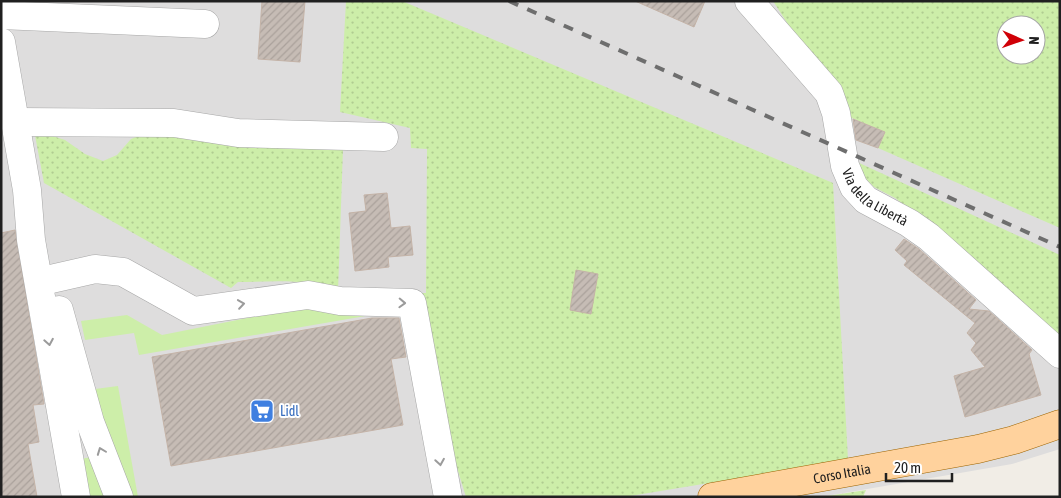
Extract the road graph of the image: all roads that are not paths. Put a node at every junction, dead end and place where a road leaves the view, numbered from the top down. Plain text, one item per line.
1 (749, 1) edge
2 (1, 15) edge
3 (205, 24) dead end
4 (1, 42) edge
5 (10, 113) edge
6 (384, 137) dead end
7 (27, 190) junction
8 (51, 279) junction
9 (1060, 354) edge
10 (1060, 424) edge
11 (76, 497) edge
12 (119, 497) edge
13 (448, 497) edge
14 (712, 497) edge

1 - 9 street, Via della Libertà
2 - 3 street
4 - 5 street
5 - 6 street
5 - 7 street
7 - 8 street
7 -> 11 street
12 -> 8 street
8 -> 13 street
10 - 14 main road, Corso Italia

